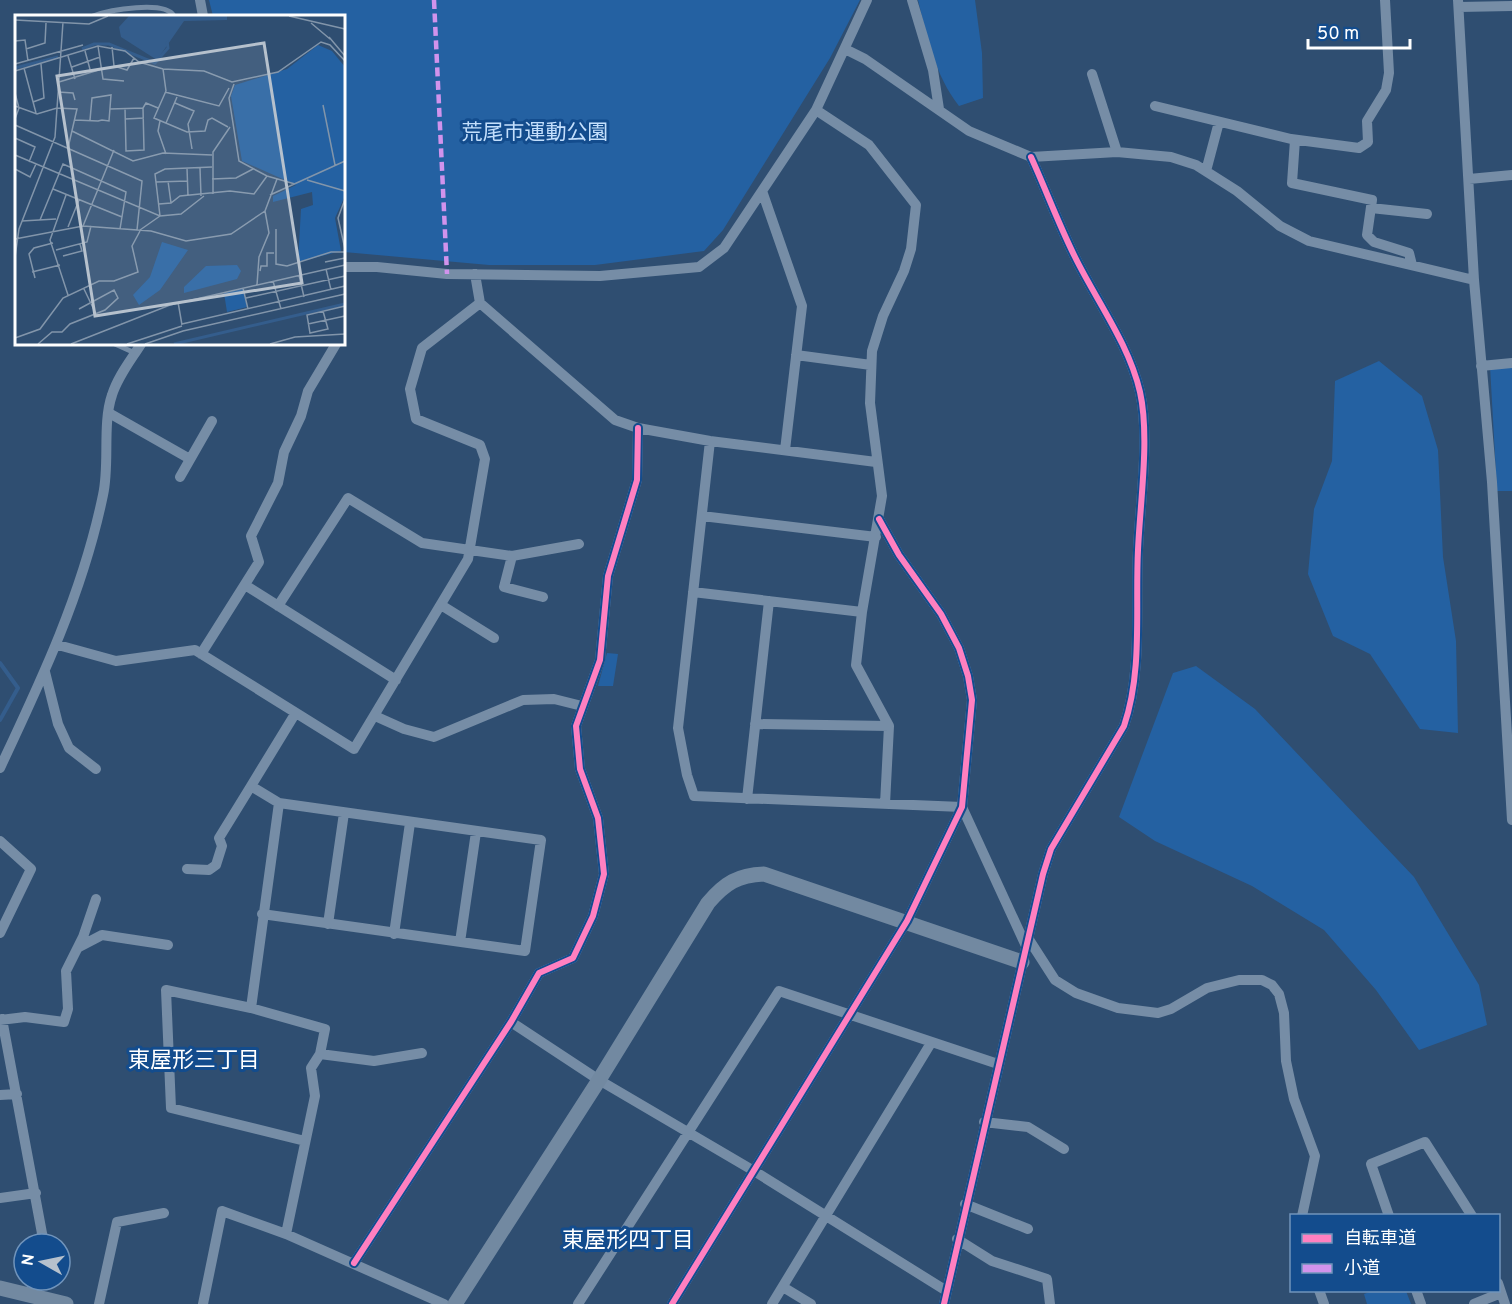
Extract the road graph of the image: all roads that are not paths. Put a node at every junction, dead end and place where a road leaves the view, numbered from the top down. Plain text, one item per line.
1 (200, 0) edge
2 (867, 0) edge
3 (912, 0) edge
4 (1385, 0) edge
5 (1458, 4) edge
6 (1512, 6) edge
7 (133, 8) junction
8 (98, 15) edge
9 (132, 15) edge
10 (173, 15) edge
11 (203, 15) edge
12 (845, 49) junction
13 (1092, 74) dead end
14 (1155, 106) dead end
15 (939, 109) junction
16 (816, 111) junction
17 (1219, 122) junction
18 (1295, 140) junction
19 (1117, 152) junction
20 (1032, 157) junction
21 (1206, 171) junction
22 (1512, 175) edge
23 (1469, 179) junction
24 (762, 191) junction
25 (1371, 208) junction
26 (1427, 214) dead end
27 (1412, 265) junction
28 (345, 267) edge
29 (475, 274) junction
30 (1474, 280) junction
31 (480, 303) junction
32 (118, 345) edge
33 (140, 345) edge
34 (335, 345) edge
35 (135, 354) junction
36 (796, 355) junction
37 (1512, 363) edge
38 (871, 365) junction
39 (1481, 366) junction
40 (110, 413) junction
41 (212, 421) dead end
42 (638, 428) junction
43 (710, 441) junction
44 (785, 450) junction
45 (190, 459) junction
46 (876, 462) junction
47 (180, 477) dead end
48 (702, 516) junction
49 (879, 519) junction
50 (876, 537) junction
51 (579, 544) dead end
52 (470, 549) junction
53 (512, 556) junction
54 (245, 585) junction
55 (693, 592) junction
56 (543, 597) dead end
57 (769, 601) junction
58 (441, 604) junction
59 (278, 606) junction
60 (862, 612) junction
61 (494, 639) dead end
62 (57, 645) junction
63 (201, 654) junction
64 (45, 672) junction
65 (396, 680) junction
66 (582, 706) junction
67 (295, 714) junction
68 (375, 716) junction
69 (755, 724) junction
70 (889, 726) junction
71 (0, 768) edge
72 (96, 769) dead end
73 (1510, 779) edge
74 (251, 786) junction
75 (747, 799) junction
76 (279, 803) junction
77 (885, 804) junction
78 (962, 807) junction
79 (344, 813) junction
80 (1512, 820) edge
81 (410, 823) junction
82 (476, 832) junction
83 (0, 841) edge
84 (187, 869) dead end
85 (96, 899) dead end
86 (262, 914) junction
87 (907, 921) junction
88 (328, 924) junction
89 (0, 933) edge
90 (394, 934) junction
91 (460, 942) junction
92 (1027, 942) junction
93 (168, 945) dead end
94 (76, 949) junction
95 (1022, 962) junction
96 (252, 1008) junction
97 (850, 1015) junction
98 (1, 1019) edge
99 (510, 1022) junction
100 (931, 1043) junction
101 (422, 1053) dead end
102 (320, 1054) junction
103 (998, 1064) junction
104 (599, 1080) junction
105 (17, 1094) junction
106 (0, 1095) edge
107 (984, 1122) junction
108 (688, 1131) junction
109 (305, 1141) junction
110 (1064, 1149) dead end
111 (754, 1171) junction
112 (36, 1193) junction
113 (0, 1198) edge
114 (965, 1204) junction
115 (164, 1213) dead end
116 (1302, 1214) edge
117 (1389, 1214) edge
118 (1471, 1214) edge
119 (824, 1215) junction
120 (1028, 1229) dead end
121 (42, 1232) edge
122 (286, 1234) junction
123 (957, 1239) junction
124 (354, 1263) junction
125 (783, 1287) junction
126 (0, 1288) edge
127 (1500, 1288) edge
128 (945, 1290) junction
129 (37, 1292) edge
130 (1494, 1292) edge
131 (36, 1296) junction
132 (66, 1304) edge
133 (99, 1304) edge
134 (203, 1304) edge
135 (444, 1304) edge
136 (455, 1304) edge
137 (578, 1304) edge
138 (672, 1304) edge
139 (772, 1304) edge
140 (811, 1304) edge
141 (944, 1304) edge
142 (1050, 1304) edge
143 (1474, 1304) edge
144 (1505, 1304) edge

1 - 11 street
2 - 12 street
3 - 15 street
4 - 18 street
5 - 6 street
5 - 23 street
7 - 8 lane
7 - 9 lane
7 - 10 lane
12 - 15 street
12 - 16 street
13 - 19 street
14 - 17 street
15 - 20 street
16 - 24 street
16 - 38 street
17 - 18 street
17 - 21 street
18 - 25 street
19 - 20 street
19 - 21 street
20 - 92 street
21 - 27 street
22 - 23 street
23 - 30 street
24 - 29 street
24 - 36 street
25 - 26 street
25 - 27 street
27 - 30 street
28 - 29 street
29 - 31 street
30 - 39 street
31 - 42 street
31 - 52 street
32 - 35 lane
33 - 35 street
34 - 54 street
35 - 40 street
36 - 38 street
36 - 44 street
37 - 39 street
38 - 46 street
39 - 73 street
40 - 45 street
40 - 62 street
41 - 45 street
42 - 43 street
42 - 66 street
43 - 44 street
43 - 48 street
44 - 46 street
45 - 47 street
46 - 49 street
48 - 50 street
48 - 55 street
49 - 50 street
49 - 78 street
50 - 60 street
51 - 53 street
52 - 53 street
52 - 58 street
52 - 59 street
53 - 56 street
54 - 59 street
54 - 63 street
55 - 57 street
55 - 75 street
57 - 60 street
57 - 69 street
58 - 61 street
58 - 65 street
59 - 65 street
60 - 70 street
62 - 63 street
62 - 64 street
63 - 67 street
64 - 71 street
64 - 72 street
65 - 68 street
66 - 68 street
66 - 99 street
67 - 68 street
67 - 74 street
69 - 70 street
69 - 75 street
70 - 77 street
73 - 80 street
74 - 76 street
74 - 84 street
75 - 77 street
76 - 79 street
76 - 86 street
77 - 78 street
78 - 87 street
78 - 92 street
79 - 81 street
79 - 88 street
81 - 82 street
81 - 90 street
82 - 91 street
82 - 91 street
83 - 89 street
85 - 94 street
86 - 88 street
86 - 96 street
87 - 95 street
87 - 97 street
87 - 104 street
88 - 90 street
90 - 91 street
92 - 95 street
92 - 116 street
93 - 94 street
94 - 98 street
95 - 103 street
96 - 102 street
96 - 109 street
97 - 100 street
97 - 108 street
97 - 111 street
98 - 105 street
99 - 104 street
99 - 124 street
100 - 103 street
100 - 119 street
101 - 102 street
102 - 109 street
103 - 107 street
104 - 108 street
104 - 136 street
105 - 106 street
105 - 112 street
107 - 110 street
107 - 114 street
108 - 111 street
108 - 137 street
109 - 122 street
111 - 119 street
111 - 138 street
112 - 113 street
112 - 121 street
114 - 120 street
114 - 123 street
115 - 133 street
117 - 118 street
119 - 125 street
119 - 128 street
122 - 124 street
122 - 134 street
123 - 128 street
123 - 142 street
124 - 135 street
125 - 139 street
125 - 140 street
126 - 131 street
127 - 144 street
128 - 141 street
129 - 131 street
130 - 143 street
131 - 132 street

